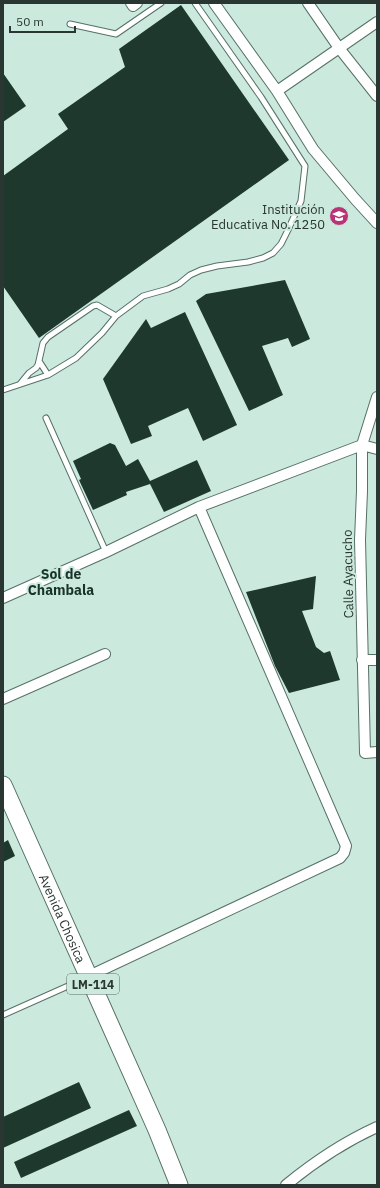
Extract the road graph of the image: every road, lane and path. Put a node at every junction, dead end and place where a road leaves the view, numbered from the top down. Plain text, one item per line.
1 (131, 3) edge
2 (137, 3) edge
3 (161, 3) edge
4 (195, 3) edge
5 (214, 3) edge
6 (308, 3) edge
7 (377, 22) edge
8 (70, 24) dead end
9 (339, 48) junction
10 (277, 91) junction
11 (377, 96) edge
12 (377, 223) edge
13 (116, 316) junction
14 (39, 361) junction
15 (48, 375) junction
16 (19, 384) junction
17 (3, 390) edge
18 (377, 397) edge
19 (46, 418) dead end
20 (362, 445) junction
21 (377, 449) edge
22 (199, 507) junction
23 (106, 552) junction
24 (3, 598) edge
25 (105, 654) dead end
26 (362, 660) junction
27 (377, 660) edge
28 (3, 699) edge
29 (377, 752) edge
30 (3, 774) edge
31 (5, 789) edge
32 (89, 976) junction
33 (3, 1015) edge
34 (377, 1127) edge
35 (179, 1185) edge
36 (286, 1185) edge

1 - 2 street
3 - 8 lane
4 - 13 lane
5 - 10 street
6 - 9 street
7 - 9 street
9 - 10 street
9 - 11 street
10 - 12 street
13 - 14 lane
13 - 15 lane
14 - 15 lane
14 - 16 lane
15 - 16 lane
16 - 17 lane
18 - 20 street, Calle Ayacucho
19 - 23 lane
20 - 21 street
20 - 22 street
20 - 26 street, Calle Ayacucho
22 - 23 street
22 - 32 street
23 - 24 street
25 - 28 street
26 - 27 street
26 - 29 street, Calle Ayacucho
30 - 31 street
31 - 32 main road, Avenida Chosica / LM-114
32 - 33 lane
32 - 35 main road, Avenida Chosica / LM-114
34 - 36 street

